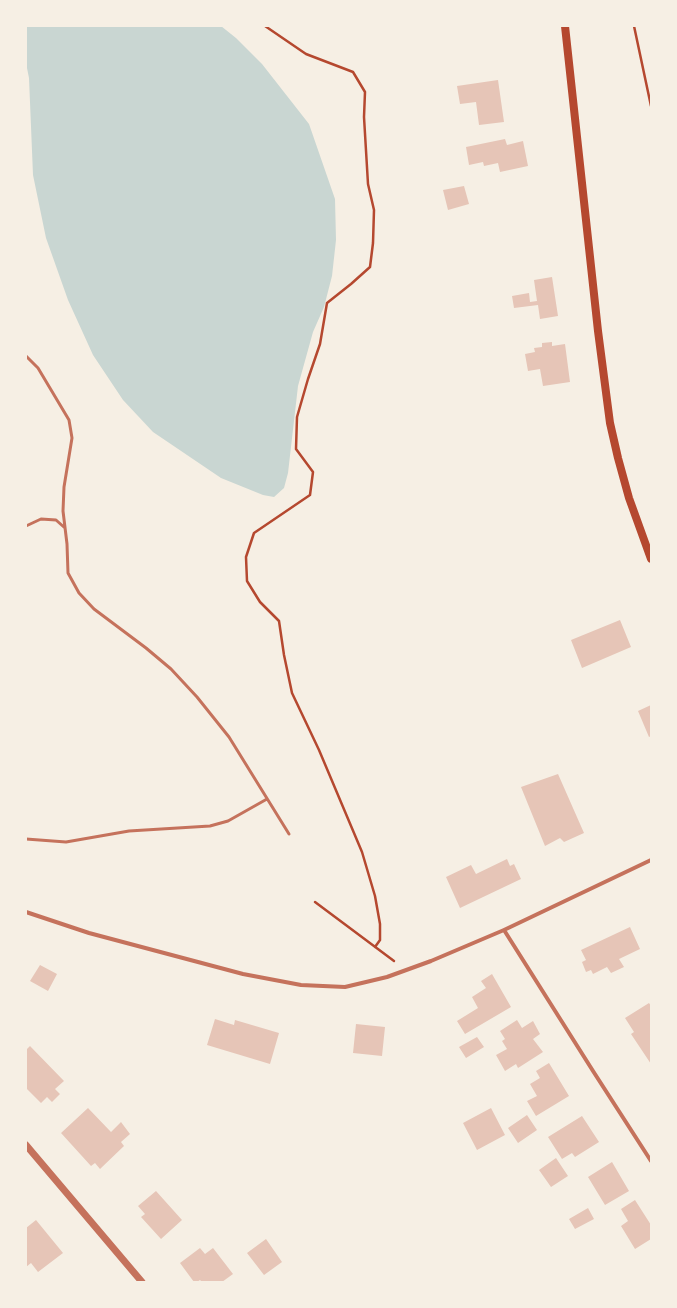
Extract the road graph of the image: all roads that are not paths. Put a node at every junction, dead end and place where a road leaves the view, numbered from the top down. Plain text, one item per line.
1 (565, 26) edge
2 (26, 356) edge
3 (26, 526) edge
4 (65, 528) junction
5 (651, 559) edge
6 (267, 799) junction
7 (288, 834) dead end
8 (26, 839) edge
9 (651, 860) edge
10 (26, 912) edge
11 (504, 930) junction
12 (26, 1145) edge
13 (651, 1161) edge
14 (142, 1282) edge

1 - 5 main road
2 - 4 lane
3 - 4 lane
4 - 6 lane
6 - 7 lane
6 - 8 lane
9 - 11 street
10 - 11 street
11 - 13 street
12 - 14 street

